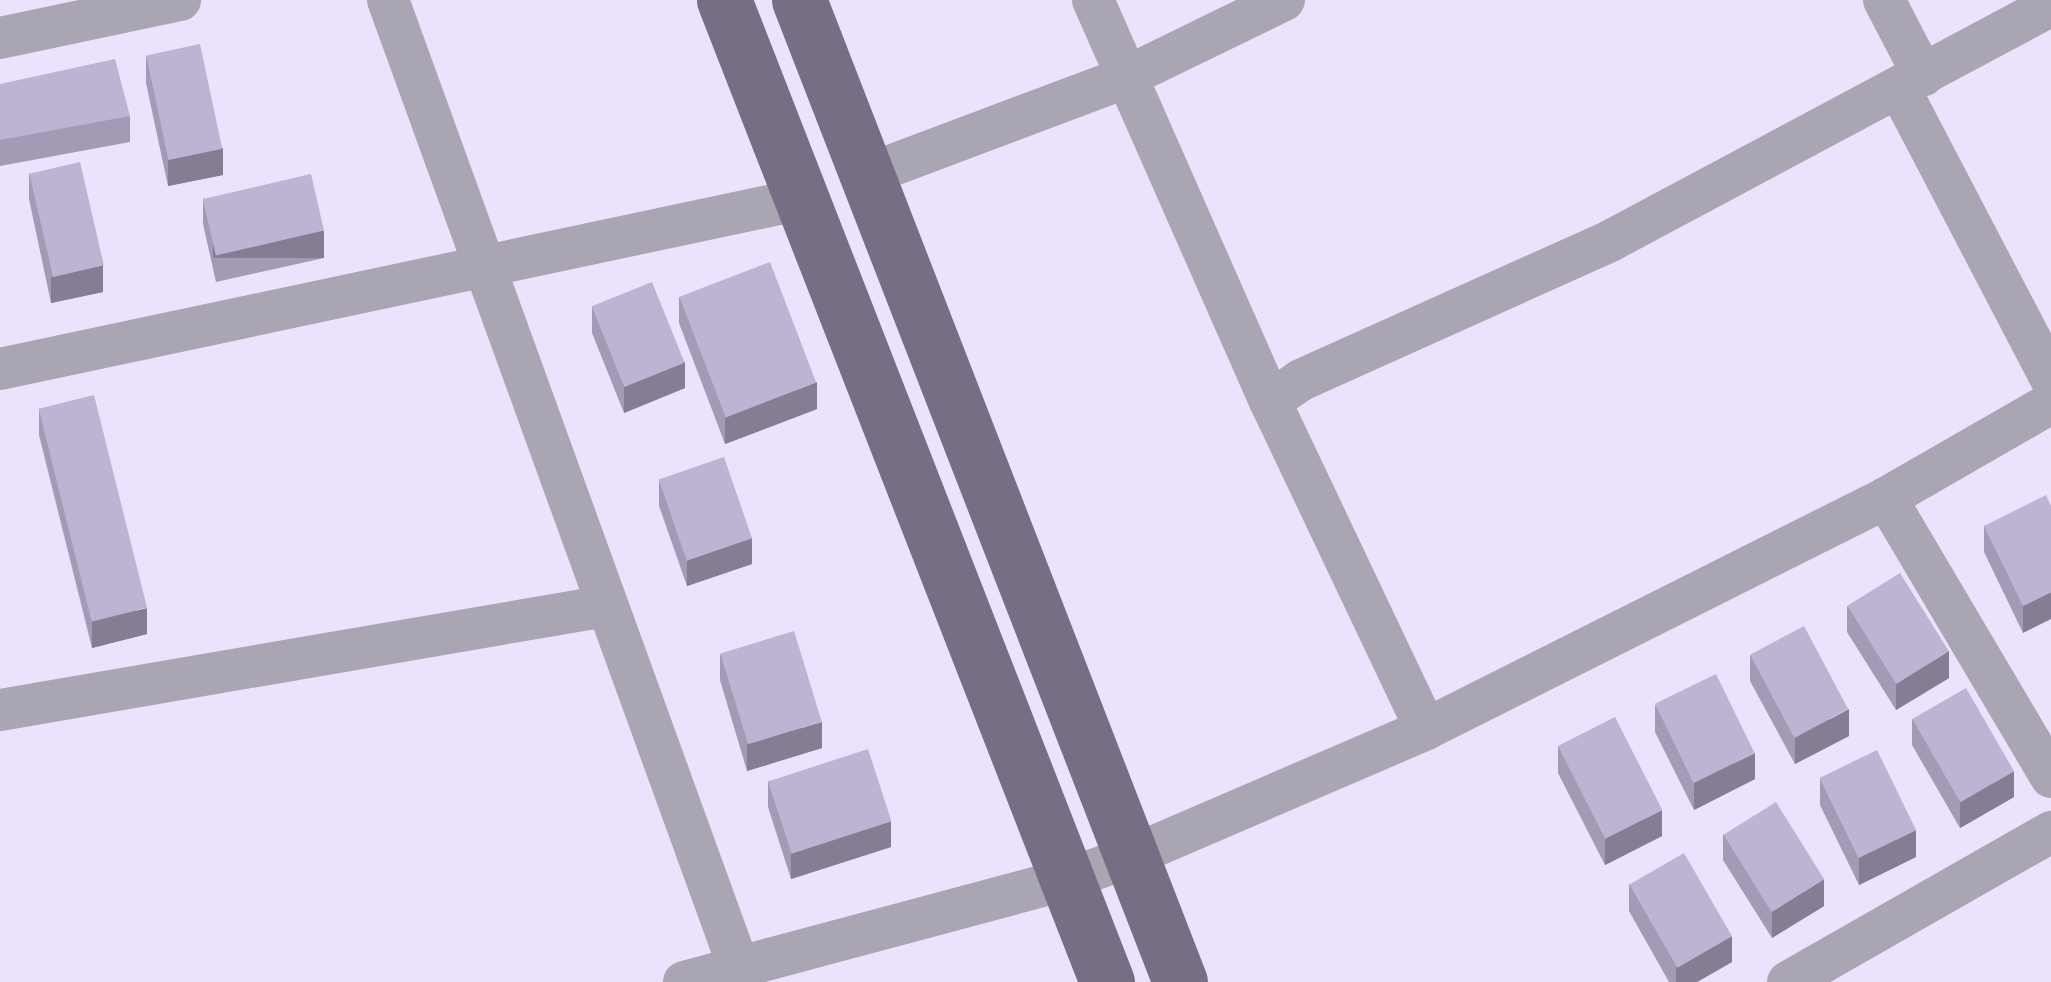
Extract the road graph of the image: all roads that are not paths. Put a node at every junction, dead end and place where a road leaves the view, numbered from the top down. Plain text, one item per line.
1 (180, 0) edge
2 (388, 0) edge
3 (724, 0) edge
4 (798, 0) edge
5 (1094, 0) edge
6 (1284, 0) edge
7 (1884, 0) edge
8 (2051, 6) edge
9 (55, 13) edge
10 (0, 38) edge
11 (1124, 78) junction
12 (1911, 82) junction
13 (869, 174) junction
14 (802, 200) junction
15 (482, 268) junction
16 (0, 368) edge
17 (2051, 379) edge
18 (1270, 402) junction
19 (2051, 403) edge
20 (1886, 498) junction
21 (606, 606) junction
22 (0, 710) edge
23 (1426, 729) junction
24 (2051, 777) edge
25 (2051, 832) edge
26 (1134, 855) junction
27 (1066, 880) junction
28 (740, 972) junction
29 (1830, 972) edge
30 (684, 982) edge
31 (1107, 982) edge
32 (1180, 982) edge
33 (1788, 982) edge

1 - 9 street
2 - 15 street
3 - 14 main road
4 - 13 main road
5 - 11 street
6 - 11 street
7 - 12 street
8 - 12 street
9 - 10 street
11 - 13 street
11 - 18 street
12 - 17 street
12 - 18 street
13 - 26 main road
14 - 15 street
14 - 27 main road
15 - 16 street
15 - 21 street
18 - 23 street
19 - 20 street
20 - 23 street
20 - 24 street
21 - 22 street
21 - 28 street
23 - 26 street
25 - 29 street
26 - 27 street
26 - 32 main road
27 - 28 street
27 - 31 main road
28 - 30 street
29 - 33 street

